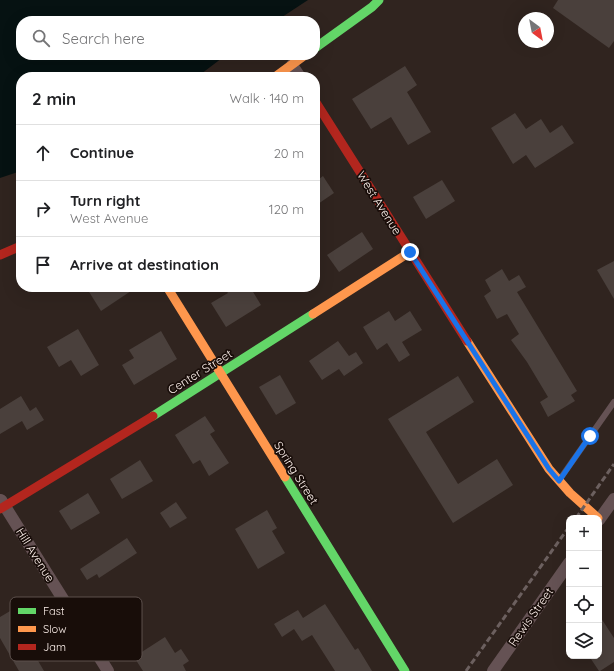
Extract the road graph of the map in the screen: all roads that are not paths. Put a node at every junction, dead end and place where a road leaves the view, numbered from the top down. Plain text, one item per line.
1 (379, 0) edge
2 (320, 44) edge
3 (298, 60) edge
4 (292, 65) junction
5 (282, 72) edge
6 (297, 72) edge
7 (320, 109) edge
8 (16, 248) edge
9 (410, 252) junction
10 (0, 255) edge
11 (170, 292) edge
12 (221, 374) junction
13 (614, 402) edge
14 (559, 481) junction
15 (614, 499) edge
16 (1, 505) edge
17 (594, 515) edge
18 (602, 515) edge
19 (566, 567) edge
20 (60, 597) edge
21 (102, 661) edge
22 (108, 671) edge
23 (405, 671) edge
24 (493, 671) edge

1 - 2 street
3 - 4 street
4 - 5 street
4 - 6 street
7 - 9 street, West Avenue
8 - 10 street
9 - 12 street, Center Street
9 - 14 street, West Avenue
11 - 12 street, Spring Street
12 - 16 street, Center Street
12 - 23 street, Spring Street
13 - 14 lane
14 - 17 street, West Avenue
15 - 18 street
16 - 20 street, Hill Avenue
19 - 24 street, Rewis Street
21 - 22 street, Hill Avenue

